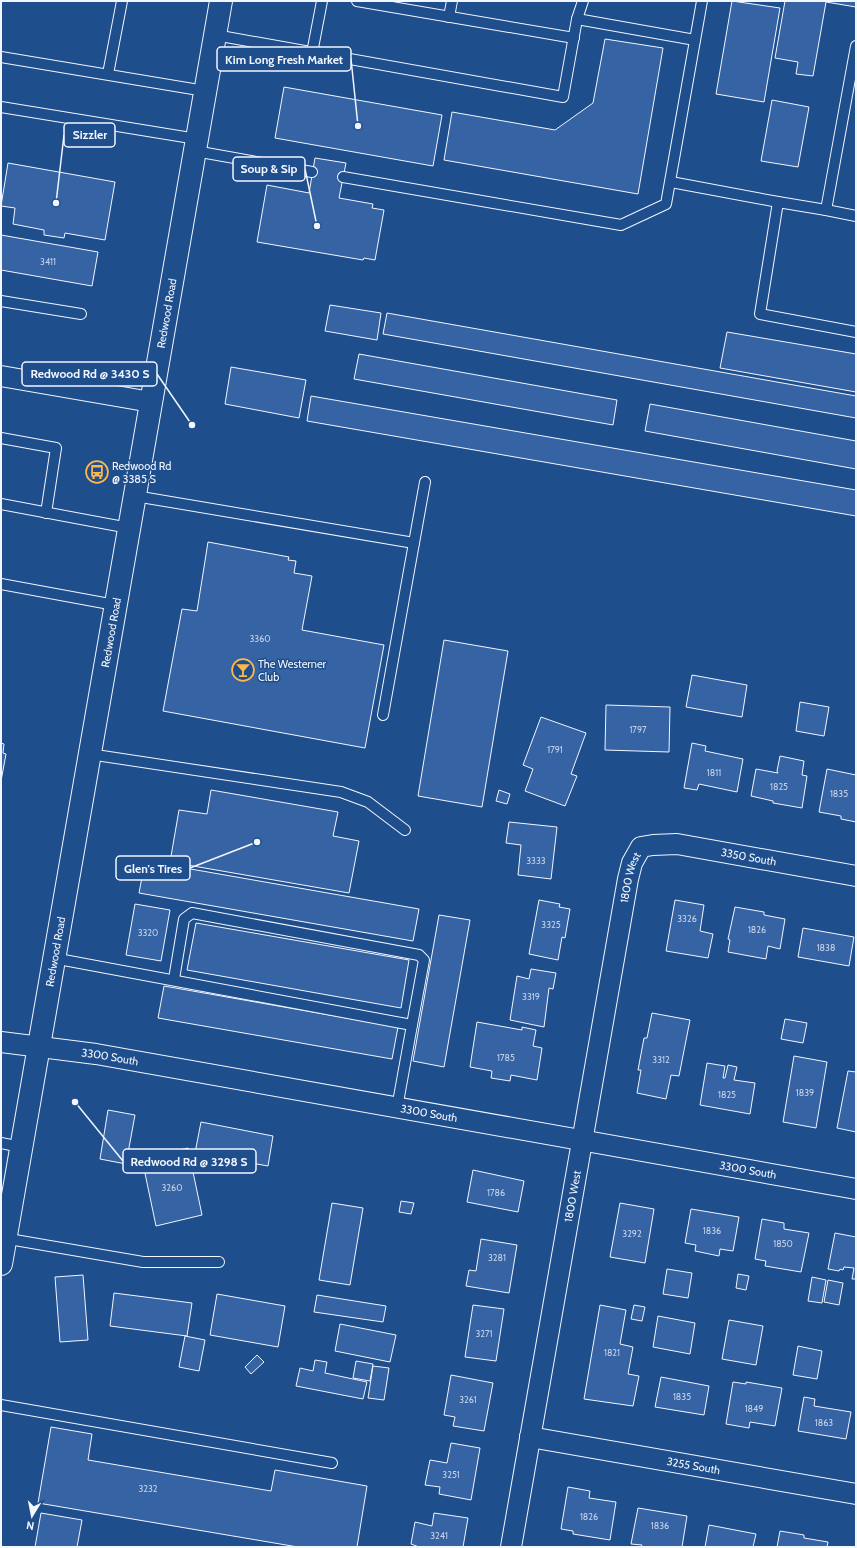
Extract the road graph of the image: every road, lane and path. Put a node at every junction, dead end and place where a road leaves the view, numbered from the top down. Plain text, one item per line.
1 (122, 1) edge
2 (221, 1) edge
3 (322, 1) edge
4 (357, 1) edge
5 (452, 1) edge
6 (583, 1) edge
7 (702, 1) edge
8 (449, 17) junction
9 (577, 18) junction
10 (215, 35) junction
11 (574, 38) junction
12 (695, 40) junction
13 (856, 46) edge
14 (312, 53) junction
15 (1, 57) edge
16 (108, 74) junction
17 (205, 91) junction
18 (1, 107) edge
19 (196, 145) junction
20 (312, 172) dead end
21 (343, 177) dead end
22 (671, 182) junction
23 (778, 202) junction
24 (826, 210) junction
25 (856, 216) edge
26 (1, 301) edge
27 (81, 314) dead end
28 (856, 332) edge
29 (1, 376) edge
30 (151, 402) junction
31 (1, 438) edge
32 (425, 482) dead end
33 (135, 496) junction
34 (1, 504) edge
35 (46, 513) junction
36 (129, 528) junction
37 (414, 543) junction
38 (1, 584) edge
39 (115, 605) junction
40 (383, 715) dead end
41 (89, 754) junction
42 (405, 830) dead end
43 (641, 848) joint
44 (856, 876) edge
45 (53, 958) junction
46 (174, 979) junction
47 (412, 1024) junction
48 (1, 1042) edge
49 (38, 1046) junction
50 (398, 1108) junction
51 (582, 1140) junction
52 (11, 1145) edge
53 (856, 1189) edge
54 (3, 1238) edge
55 (219, 1262) dead end
56 (1, 1264) edge
57 (1, 1405) edge
58 (530, 1437) junction
59 (332, 1463) dead end
60 (856, 1494) edge
61 (511, 1547) edge

1 - 16 lane
2 - 10 main road, Redwood Road
3 - 14 lane
4 - 8 lane
5 - 8 lane
6 - 9 lane
7 - 12 lane
8 - 11 lane
9 - 11 lane
9 - 12 lane
10 - 14 lane
10 - 17 main road, Redwood Road
11 - 14 lane
12 - 22 lane
13 - 24 lane
15 - 16 lane
16 - 17 lane
17 - 19 main road, Redwood Road
18 - 19 lane
19 - 20 lane
19 - 30 main road, Redwood Road
21 - 22 lane
22 - 23 lane
23 - 24 lane
23 - 28 lane
24 - 25 lane
26 - 27 lane
29 - 30 street
30 - 33 main road, Redwood Road
31 - 35 lane
32 - 37 lane
33 - 36 main road, Redwood Road
33 - 37 lane
34 - 35 lane
35 - 36 lane
36 - 39 main road, Redwood Road
37 - 40 lane
38 - 39 lane
39 - 41 main road, Redwood Road
41 - 42 lane
41 - 45 main road, Redwood Road
43 - 44 street, 3350 South
43 - 51 street, 1800 West
45 - 46 lane
45 - 49 main road, Redwood Road
46 - 47 lane
46 - 47 lane
47 - 50 lane
48 - 49 street, 3300 South
49 - 50 street, 3300 South
49 - 52 main road, Redwood Road
50 - 51 street, 3300 South
51 - 53 street, 3300 South
51 - 58 street, 1800 West
52 - 54 main road, Redwood Road
54 - 55 lane
54 - 56 main road, Redwood Road
57 - 59 lane
58 - 60 street, 3255 South
58 - 61 street, 1800 West

